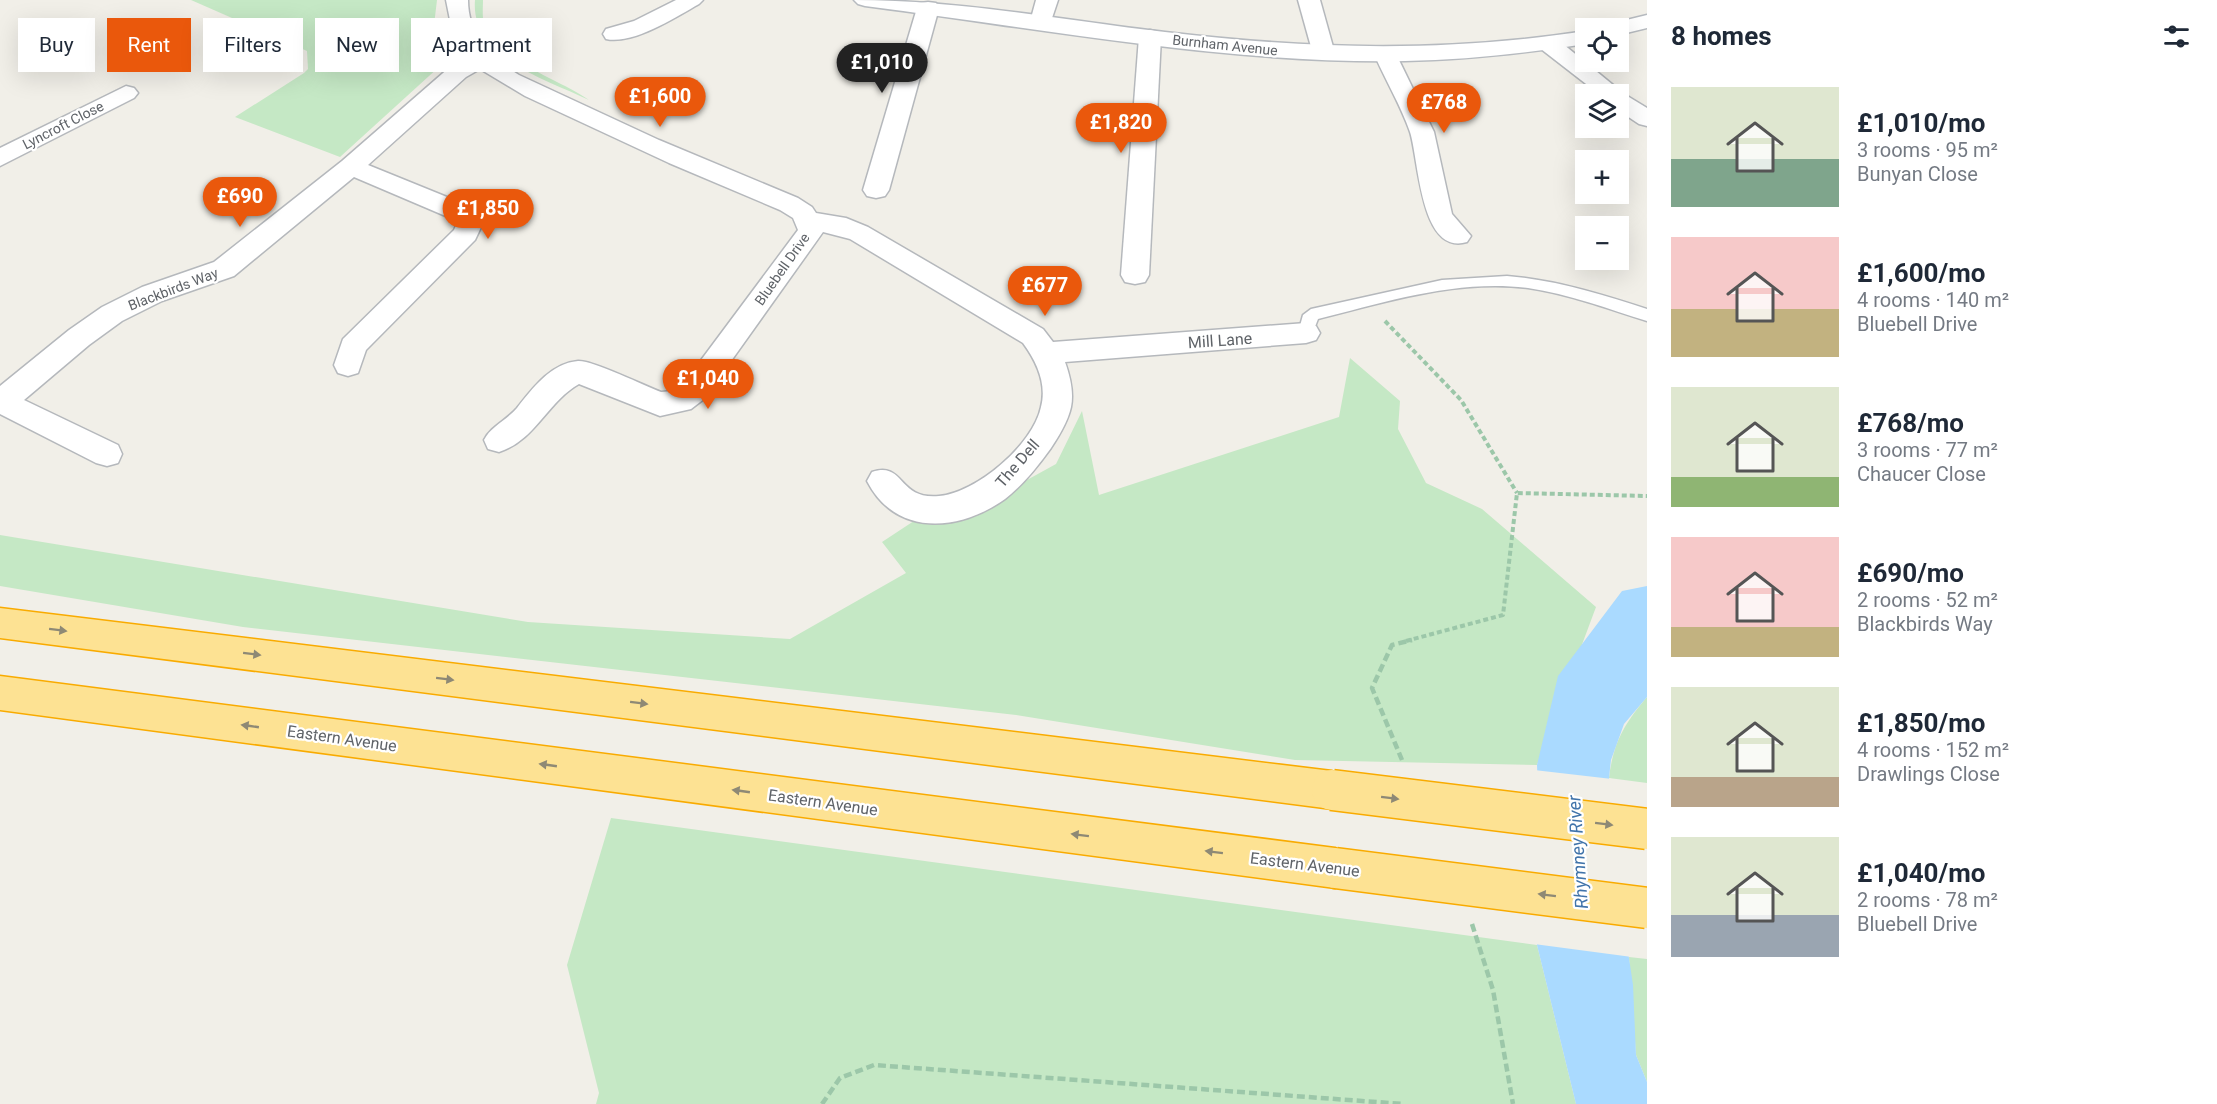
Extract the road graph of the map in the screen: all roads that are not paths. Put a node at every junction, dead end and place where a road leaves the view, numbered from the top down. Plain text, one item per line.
1 (457, 0) edge
2 (692, 0) edge
3 (865, 0) edge
4 (1047, 0) edge
5 (1309, 0) edge
6 (928, 8) junction
7 (457, 18) edge
8 (1647, 21) edge
9 (1041, 22) junction
10 (1629, 26) edge
11 (614, 33) dead end
12 (1149, 37) junction
13 (1575, 39) edge
14 (1549, 44) junction
15 (1324, 54) junction
16 (1386, 56) junction
17 (458, 72) edge
18 (501, 72) edge
19 (1600, 84) edge
20 (126, 93) dead end
21 (1629, 107) edge
22 (1647, 119) edge
23 (1, 155) edge
24 (351, 167) junction
25 (876, 190) dead end
26 (809, 222) junction
27 (1458, 236) dead end
28 (1135, 275) dead end
29 (1647, 315) edge
30 (1306, 333) joint
31 (1046, 353) junction
32 (348, 365) dead end
33 (0, 401) edge
34 (499, 440) dead end
35 (107, 454) dead end
36 (883, 481) dead end
37 (0, 623) edge
38 (0, 693) edge
39 (1647, 829) edge
40 (1647, 908) edge

1 - 7 street, Bluebell Drive
2 - 11 street
3 - 6 street, Burnham Avenue
4 - 9 street
5 - 15 street
6 - 9 street, Burnham Avenue
6 - 25 street
8 - 10 street
9 - 12 street, Burnham Avenue
12 - 15 street, Burnham Avenue
12 - 28 street
13 - 14 street, Burnham Avenue
14 - 16 street, Burnham Avenue
14 - 19 street
15 - 16 street, Burnham Avenue
16 - 27 street
17 - 24 street, Blackbirds Way
18 - 26 street, Bluebell Drive
20 - 23 street, Lyncroft Close
21 - 22 street
24 - 32 street
24 - 33 street, Blackbirds Way
26 - 31 street
26 - 34 street, Bluebell Drive
29 - 30 lane, Mill Lane
30 - 31 street, Mill Lane
31 - 36 street, The Dell
33 - 35 street
37 -> 39 highway, bridge
40 -> 38 highway, Eastern Avenue, bridge

